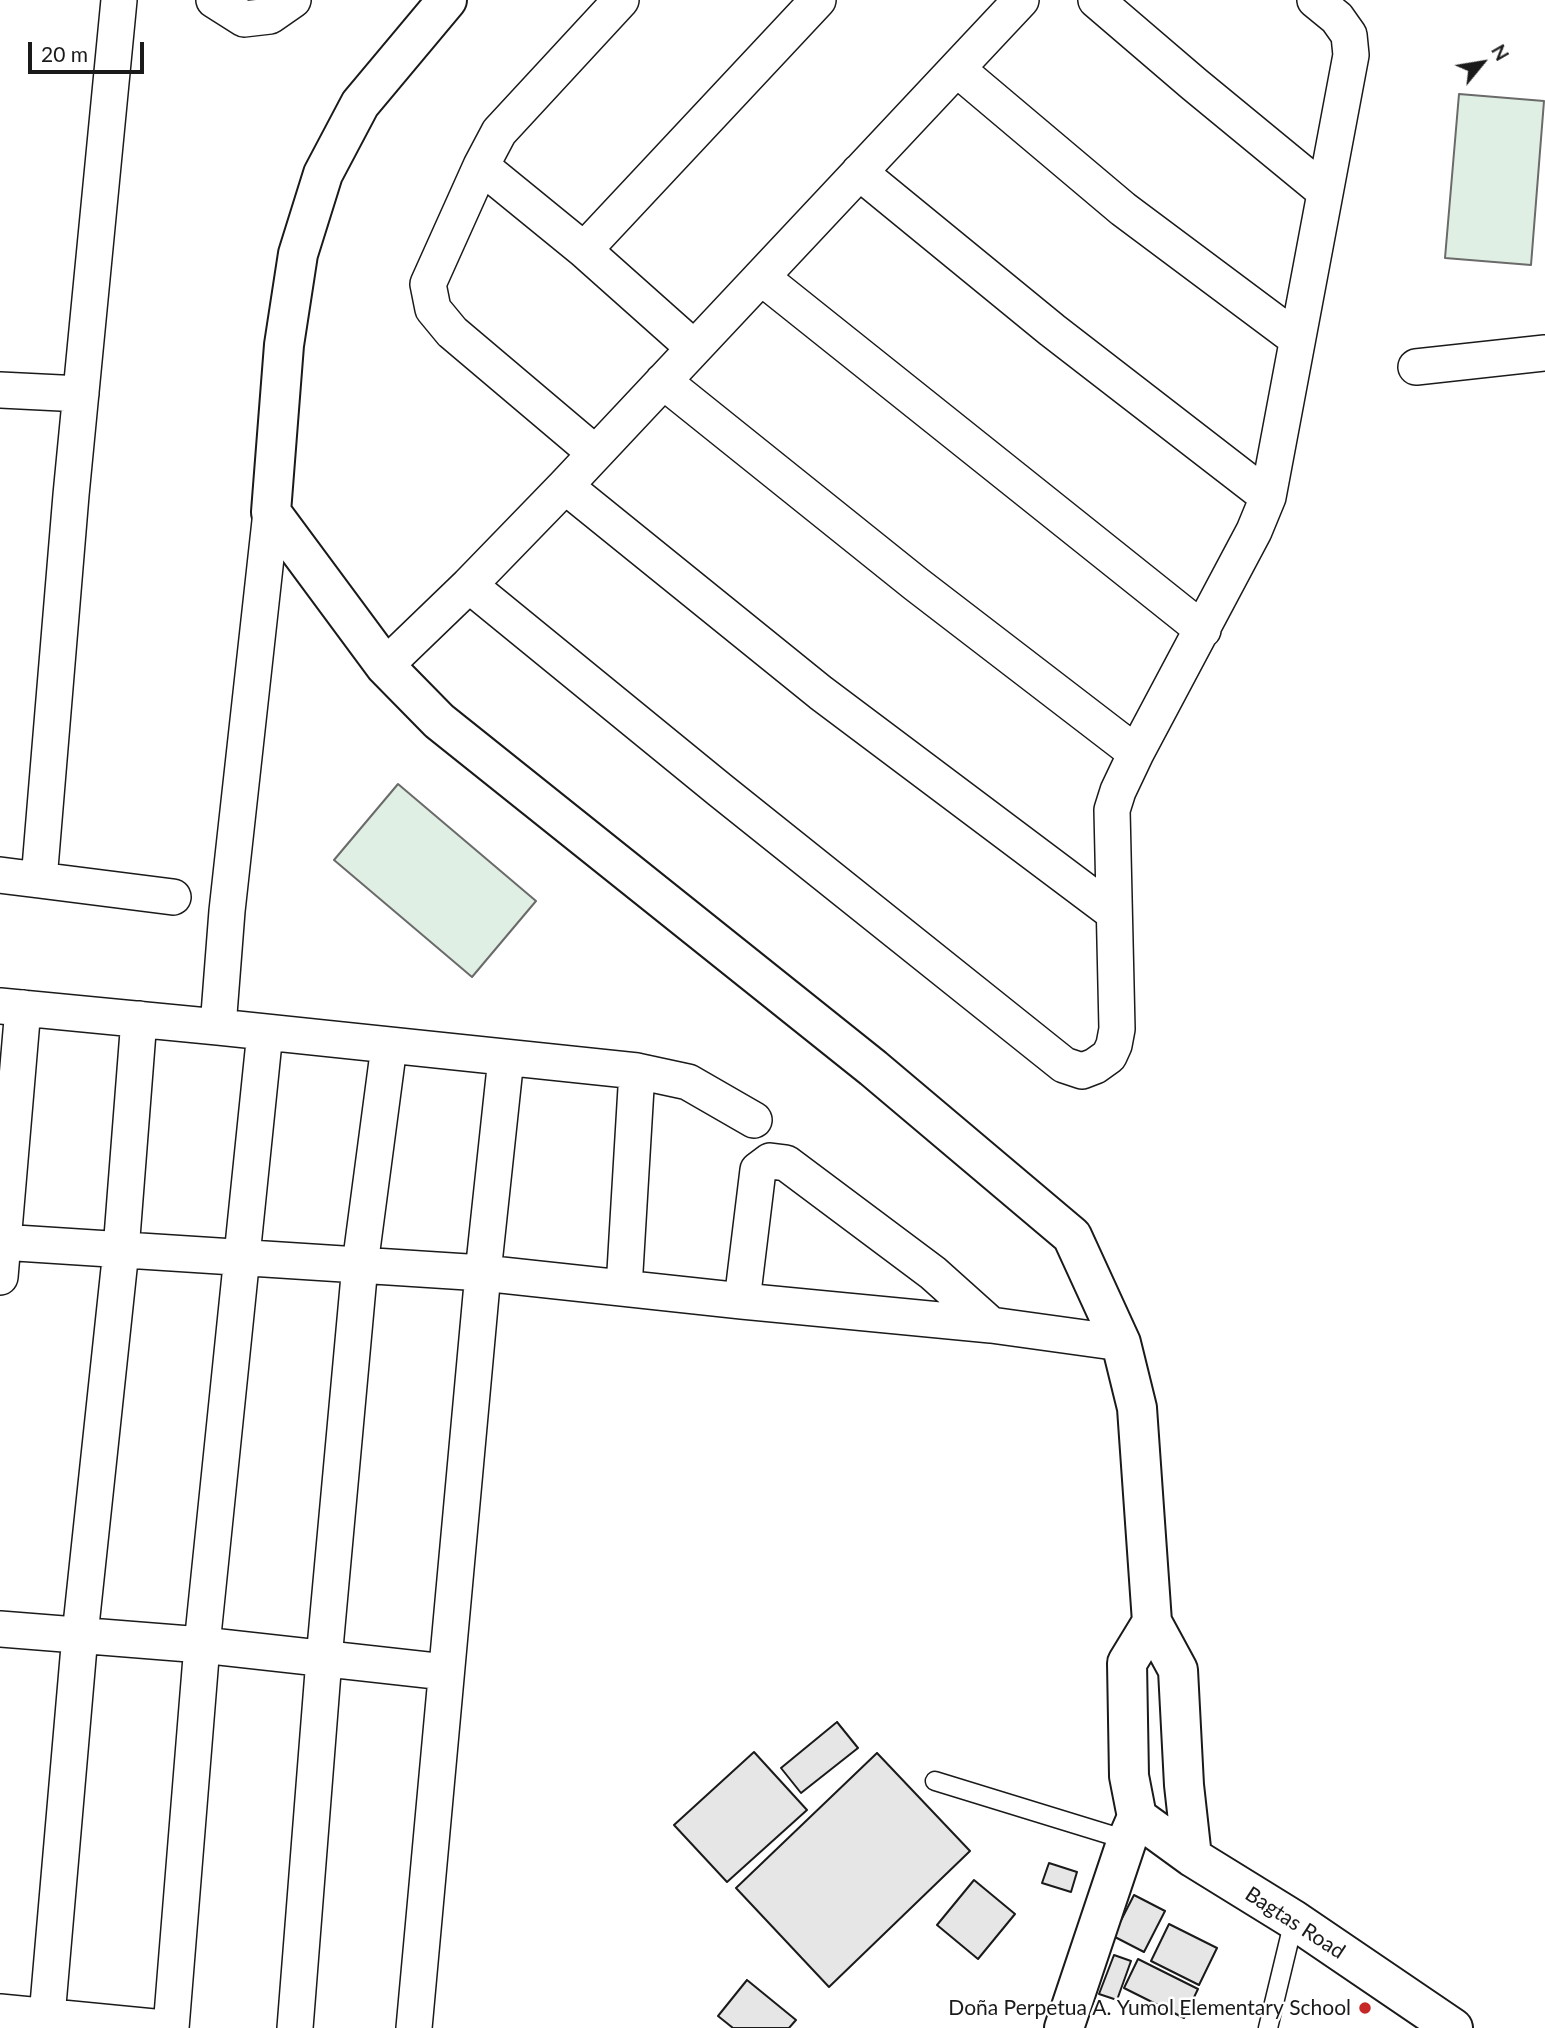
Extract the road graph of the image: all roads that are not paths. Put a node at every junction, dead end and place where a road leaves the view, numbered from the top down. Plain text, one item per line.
1 (119, 0) edge
2 (214, 0) edge
3 (293, 0) edge
4 (447, 0) edge
5 (621, 0) edge
6 (818, 0) edge
7 (1021, 0) edge
8 (1096, 0) edge
9 (1315, 0) edge
10 (957, 69) junction
11 (481, 166) junction
12 (859, 172) junction
13 (1324, 191) junction
14 (584, 250) junction
15 (761, 276) junction
16 (1297, 339) junction
17 (694, 348) junction
18 (1545, 352) edge
19 (1416, 367) dead end
20 (663, 381) junction
21 (0, 390) edge
22 (81, 394) junction
23 (595, 453) junction
24 (565, 486) junction
25 (1268, 497) junction
26 (271, 512) junction
27 (469, 585) junction
28 (1203, 630) junction
29 (385, 666) junction
30 (1136, 753) junction
31 (0, 874) edge
32 (39, 880) junction
33 (173, 897) dead end
34 (1114, 913) junction
35 (11, 1007) edge
36 (139, 1019) junction
37 (218, 1027) junction
38 (265, 1032) junction
39 (389, 1045) junction
40 (506, 1058) junction
41 (637, 1070) junction
42 (754, 1120) dead end
43 (2, 1242) edge
44 (121, 1250) junction
45 (243, 1258) junction
46 (360, 1265) junction
47 (482, 1273) junction
48 (0, 1277) edge
49 (624, 1288) junction
50 (742, 1301) junction
51 (991, 1325) junction
52 (1121, 1343) junction
53 (1152, 1622) junction
54 (0, 1629) edge
55 (80, 1634) junction
56 (202, 1645) junction
57 (324, 1659) junction
58 (445, 1672) junction
59 (935, 1781) dead end
60 (1132, 1828) junction
61 (1192, 1857) junction
62 (1294, 1920) junction
63 (0, 2012) edge
64 (46, 2022) edge
65 (164, 2028) edge
66 (171, 2028) edge
67 (295, 2028) edge
68 (414, 2028) edge
69 (1064, 2028) edge
70 (1268, 2028) edge
71 (1453, 2028) edge

1 - 22 street
2 - 3 street
4 - 26 street
5 - 11 street
6 - 14 street
7 - 10 street
8 - 13 street
9 - 13 street
10 - 12 street
10 - 16 street
11 - 14 street
11 - 23 street
12 - 15 street
12 - 25 street
13 - 16 street
14 - 17 street
15 - 17 street
15 - 28 street
16 - 25 street
17 - 20 street
18 - 19 street
20 - 23 street
20 - 30 street
21 - 22 street
22 - 32 street
23 - 24 street
24 - 27 street
24 - 34 street
25 - 28 street
26 - 29 street
26 - 37 street
27 - 29 street
27 - 34 street
28 - 30 street
29 - 52 street
30 - 34 street
31 - 32 street
32 - 33 street
35 - 36 street
35 - 43 street
36 - 37 street
36 - 44 street
37 - 38 street
38 - 39 street
38 - 45 street
39 - 40 street
39 - 46 street
40 - 41 street
40 - 47 street
41 - 42 street
41 - 49 street
43 - 44 street
43 - 48 street
44 - 45 street
44 - 55 street
45 - 46 street
45 - 56 street
46 - 47 street
46 - 57 street
47 - 49 street
47 - 58 street
49 - 50 street
50 - 51 street
50 - 51 street
51 - 52 street
52 - 53 street
53 - 60 street
53 - 61 street
54 - 55 street
55 - 56 street
55 - 64 street
56 - 57 street
56 - 66 street
57 - 58 street
57 - 67 street
58 - 68 street
59 - 60 lane
60 - 61 street, Bagtas Road
60 - 69 street
61 - 62 street, Bagtas Road
62 - 70 lane
62 - 71 street, Bagtas Road
63 - 64 street
64 - 65 street

